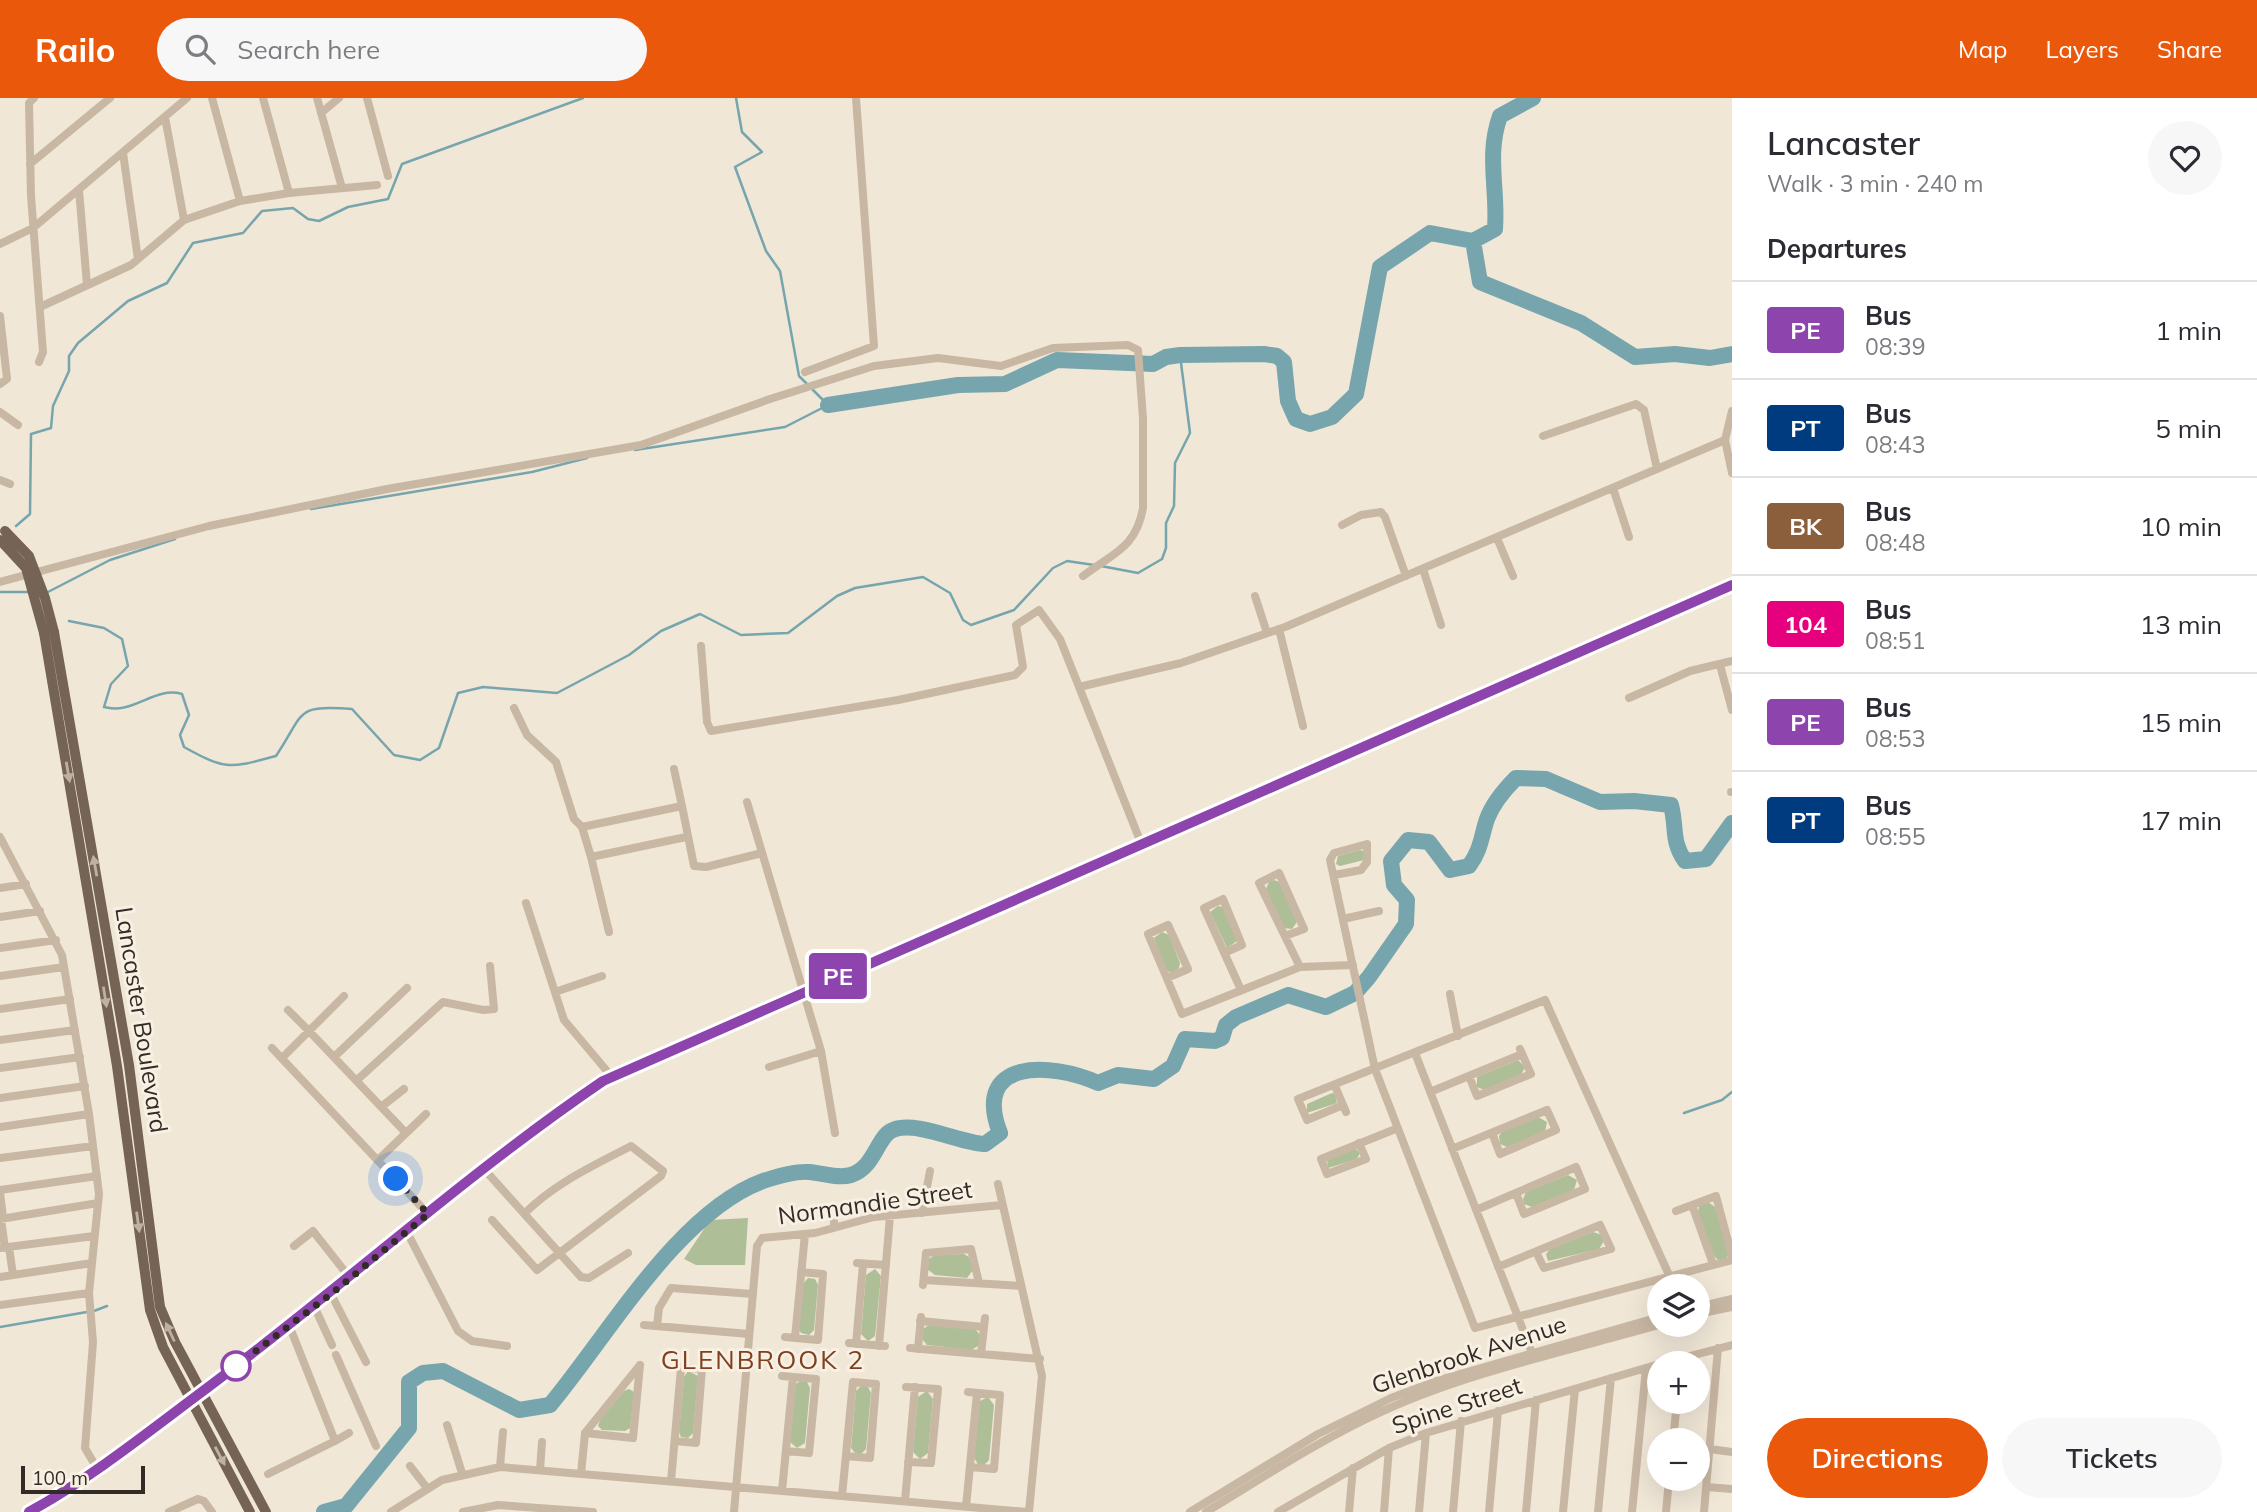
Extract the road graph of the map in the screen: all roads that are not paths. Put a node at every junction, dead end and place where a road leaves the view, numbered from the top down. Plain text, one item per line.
1 (34, 98) edge
2 (110, 98) edge
3 (187, 98) edge
4 (212, 98) edge
5 (263, 98) edge
6 (317, 98) edge
7 (339, 98) edge
8 (367, 98) edge
9 (856, 98) edge
10 (321, 113) junction
11 (165, 117) junction
12 (123, 153) junction
13 (30, 164) junction
14 (388, 176) dead end
15 (377, 185) dead end
16 (342, 188) junction
17 (79, 190) junction
18 (289, 193) junction
19 (240, 201) junction
20 (184, 220) junction
21 (33, 228) junction
22 (0, 244) edge
23 (138, 259) junction
24 (87, 285) junction
25 (40, 307) junction
26 (0, 316) edge
27 (0, 323) edge
28 (39, 362) dead end
29 (805, 372) dead end
30 (3, 381) edge
31 (1732, 411) edge
32 (0, 412) edge
33 (18, 425) dead end
34 (1543, 436) dead end
35 (1725, 440) junction
36 (1657, 469) junction
37 (1732, 473) edge
38 (0, 480) edge
39 (10, 484) dead end
40 (1613, 488) junction
41 (1342, 524) dead end
42 (2, 533) edge
43 (1629, 537) dead end
44 (1497, 538) junction
45 (1423, 569) junction
46 (1083, 576) dead end
47 (1406, 576) junction
48 (1513, 576) dead end
49 (0, 582) edge
50 (1732, 585) edge
51 (1255, 597) dead end
52 (1441, 625) dead end
53 (1279, 629) junction
54 (49, 632) junction
55 (1267, 633) junction
56 (701, 646) dead end
57 (1732, 661) edge
58 (1720, 664) junction
59 (1079, 687) junction
60 (1629, 698) dead end
61 (514, 708) dead end
62 (1732, 710) edge
63 (1303, 726) dead end
64 (674, 769) dead end
65 (747, 802) dead end
66 (682, 806) junction
67 (582, 827) junction
68 (0, 837) edge
69 (686, 837) junction
70 (1141, 843) junction
71 (762, 853) junction
72 (591, 857) junction
73 (11, 858) junction
74 (0, 860) edge
75 (1334, 875) junction
76 (26, 884) junction
77 (0, 888) edge
78 (526, 903) dead end
79 (40, 911) junction
80 (1379, 911) dead end
81 (0, 917) edge
82 (1343, 919) junction
83 (609, 932) dead end
84 (1285, 936) junction
85 (56, 940) junction
86 (0, 948) edge
87 (1224, 953) junction
88 (1353, 965) junction
89 (490, 966) dead end
90 (64, 967) junction
91 (1300, 967) junction
92 (0, 976) edge
93 (603, 976) dead end
94 (1167, 978) junction
95 (407, 988) dead end
96 (1241, 990) junction
97 (555, 992) junction
98 (802, 992) junction
99 (1450, 994) dead end
100 (344, 996) dead end
101 (70, 999) junction
102 (0, 1009) edge
103 (288, 1010) dead end
104 (75, 1030) junction
105 (309, 1031) junction
106 (1458, 1036) junction
107 (0, 1040) edge
108 (272, 1048) dead end
109 (821, 1051) junction
110 (1415, 1054) junction
111 (80, 1057) junction
112 (334, 1057) junction
113 (282, 1058) junction
114 (769, 1067) dead end
115 (0, 1068) edge
116 (1375, 1069) junction
117 (1469, 1076) junction
118 (607, 1079) junction
119 (357, 1080) junction
120 (85, 1086) junction
121 (1335, 1086) junction
122 (404, 1089) dead end
123 (1430, 1092) junction
124 (0, 1098) edge
125 (382, 1107) junction
126 (89, 1114) junction
127 (426, 1114) dead end
128 (0, 1127) edge
129 (1398, 1128) junction
130 (406, 1133) junction
131 (835, 1133) dead end
132 (1492, 1133) junction
133 (1359, 1143) junction
134 (93, 1146) junction
135 (1452, 1149) junction
136 (0, 1158) edge
137 (378, 1160) junction
138 (484, 1169) junction
139 (930, 1171) dead end
140 (97, 1176) junction
141 (998, 1184) dead end
142 (0, 1191) edge
143 (1516, 1193) junction
144 (98, 1203) junction
145 (1002, 1205) junction
146 (1692, 1205) junction
147 (834, 1209) dead end
148 (1476, 1210) junction
149 (1676, 1211) dead end
150 (525, 1213) junction
151 (922, 1213) junction
152 (428, 1214) junction
153 (890, 1216) junction
154 (1, 1219) edge
155 (492, 1220) dead end
156 (834, 1226) junction
157 (407, 1232) junction
158 (805, 1234) junction
159 (94, 1236) junction
160 (294, 1246) dead end
161 (4, 1248) edge
162 (1536, 1252) junction
163 (562, 1253) junction
164 (628, 1253) dead end
165 (1732, 1258) edge
166 (92, 1263) junction
167 (1713, 1264) junction
168 (886, 1265) junction
169 (1498, 1267) junction
170 (801, 1272) junction
171 (1669, 1274) edge
172 (1673, 1274) edge
173 (13, 1275) junction
174 (0, 1277) edge
175 (351, 1278) junction
176 (1647, 1281) edge
177 (979, 1283) junction
178 (1021, 1286) junction
179 (89, 1293) junction
180 (331, 1294) junction
181 (753, 1294) junction
182 (1732, 1299) edge
183 (1710, 1304) edge
184 (0, 1305) edge
185 (314, 1306) junction
186 (1732, 1307) edge
187 (1710, 1312) edge
188 (1517, 1317) junction
189 (1647, 1320) edge
190 (289, 1325) junction
191 (644, 1325) dead end
192 (657, 1326) junction
193 (1647, 1329) edge
194 (749, 1334) junction
195 (332, 1345) dead end
196 (1732, 1345) edge
197 (506, 1346) dead end
198 (1718, 1348) junction
199 (1709, 1351) edge
200 (1532, 1353) junction
201 (981, 1354) junction
202 (336, 1355) dead end
203 (1040, 1359) junction
204 (366, 1362) dead end
205 (1646, 1368) joint
206 (782, 1376) dead end
207 (793, 1377) junction
208 (1611, 1378) junction
209 (1574, 1389) junction
210 (202, 1392) junction
211 (1536, 1400) junction
212 (191, 1401) junction
213 (1498, 1411) junction
214 (1461, 1421) junction
215 (447, 1424) dead end
216 (503, 1432) dead end
217 (349, 1433) dead end
218 (585, 1433) junction
219 (1426, 1433) junction
220 (335, 1441) junction
221 (675, 1441) junction
222 (542, 1442) dead end
223 (376, 1447) dead end
224 (1389, 1448) junction
225 (1710, 1449) joint
226 (786, 1451) junction
227 (1732, 1451) edge
228 (846, 1456) junction
229 (908, 1462) junction
230 (410, 1466) dead end
231 (500, 1467) junction
232 (970, 1467) junction
233 (1353, 1468) junction
234 (98, 1469) junction
235 (540, 1470) junction
236 (462, 1473) junction
237 (268, 1474) dead end
238 (581, 1474) junction
239 (671, 1482) junction
240 (736, 1487) junction
241 (1710, 1487) edge
242 (427, 1488) junction
243 (1732, 1489) edge
244 (782, 1491) junction
245 (1668, 1491) edge
246 (1707, 1491) edge
247 (842, 1496) junction
248 (905, 1502) junction
249 (966, 1507) junction
250 (29, 1512) edge
251 (169, 1512) edge
252 (212, 1512) edge
253 (250, 1512) edge
254 (266, 1512) edge
255 (391, 1512) edge
256 (463, 1512) edge
257 (593, 1512) edge
258 (734, 1512) edge
259 (1028, 1512) edge
260 (1191, 1512) edge
261 (1206, 1512) edge
262 (1278, 1512) edge
263 (1349, 1512) edge
264 (1384, 1512) edge
265 (1419, 1512) edge
266 (1453, 1512) edge
267 (1489, 1512) edge
268 (1526, 1512) edge
269 (1563, 1512) edge
270 (1598, 1512) edge
271 (1632, 1512) edge
272 (1665, 1512) edge
273 (1704, 1512) edge

1 - 13 street
2 - 13 street
3 - 11 street
4 - 19 street
5 - 18 street
6 - 10 street
7 - 10 street
8 - 14 street
9 - 29 street
10 - 16 street
11 - 12 street
11 - 20 street
12 - 17 street
12 - 23 street
13 - 21 street
15 - 16 street
16 - 18 street
17 - 21 street
17 - 24 street
18 - 19 street
19 - 20 street
20 - 23 street
21 - 22 street
21 - 25 street
23 - 24 street
24 - 25 street
25 - 28 street
26 - 27 street
27 - 30 street
31 - 35 street
32 - 33 street
34 - 36 street
35 - 36 street
35 - 37 street
36 - 40 street
38 - 39 street
40 - 43 street
40 - 44 street
41 - 47 street
42 - 54 main road, Lancaster Boulevard, bridge
44 - 45 street
44 - 48 street
45 - 47 street
45 - 52 street
46 - 49 street
47 - 53 street
50 - 70 main road
51 - 55 street
53 - 55 street
53 - 63 street
210 -> 54 main road, Lancaster Boulevard
54 -> 212 main road, Lancaster Boulevard
55 - 59 street
56 - 59 street
57 - 58 street
58 - 60 street
58 - 62 street
59 - 70 street
61 - 67 street
64 - 66 street
65 - 71 street
66 - 67 street
66 - 69 street
67 - 72 street
68 - 73 street
69 - 71 street
69 - 72 street
70 - 98 main road
71 - 98 street
72 - 83 street
73 - 74 street
73 - 76 street
75 - 75 street
75 - 82 street
76 - 77 street
76 - 79 street
78 - 97 street
79 - 81 street
79 - 85 street
80 - 82 street
82 - 88 street
84 - 84 street
84 - 91 street
85 - 86 street
85 - 90 street
87 - 87 street
87 - 96 street
88 - 91 street
88 - 116 street
89 - 119 street
90 - 92 street
90 - 101 street
91 - 96 street
93 - 97 street
94 - 94 street
94 - 96 street
95 - 112 street
97 - 118 street
98 - 109 street
98 - 118 main road
99 - 106 street
100 - 105 street
101 - 102 street
101 - 104 street
103 - 105 street
104 - 107 street
104 - 111 street
105 - 112 street
105 - 113 street
106 - 110 street
106 - 171 street
108 - 113 street
109 - 114 street
109 - 131 street
110 - 116 street
110 - 123 street
111 - 115 street
111 - 120 street
112 - 119 street
113 - 137 street
116 - 121 street
116 - 129 street
117 - 117 street
117 - 123 street
118 - 138 main road
119 - 125 street
120 - 124 street
120 - 126 street
121 - 121 street
122 - 125 street
123 - 135 street
125 - 130 street
126 - 128 street
126 - 134 street
127 - 130 street
129 - 133 street
129 - 188 street
130 - 137 street
132 - 132 street
132 - 135 street
133 - 133 street
134 - 136 street
134 - 140 street
135 - 148 street
137 - 152 street
138 - 150 street
138 - 152 main road
139 - 151 street
140 - 142 street
140 - 144 street
141 - 145 street
142 - 154 street
143 - 143 street
143 - 148 street
144 - 154 street
144 - 159 street
145 - 151 street, Normandie Street
145 - 178 street
146 - 149 street
146 - 165 street
146 - 167 street
147 - 156 street
148 - 169 street
150 - 163 street
150 - 163 street
151 - 153 street, Normandie Street
152 - 157 main road
153 - 156 street, Normandie Street
153 - 168 street
154 - 161 street
155 - 163 street
156 - 158 street, Normandie Street
157 - 175 main road
157 - 197 street
158 - 170 street
158 - 181 street, Normandie Street
159 - 161 street
159 - 166 street
160 - 175 street
161 - 173 street
162 - 162 street
162 - 169 street
163 - 164 street
165 - 167 street
166 - 173 street
166 - 179 street
167 - 172 street
168 - 168 street
169 - 188 street
170 - 170 street
173 - 174 street
175 - 180 main road
176 - 188 street
177 - 177 street
177 - 178 street
178 - 203 street
179 - 184 street
179 - 234 street
180 - 185 main road
180 - 204 street
181 - 192 street
181 - 194 street
182 - 183 street
185 - 190 main road
185 - 195 street
186 - 187 street
188 - 200 street
189 - 200 street, Glenbrook Avenue
190 - 210 main road
190 - 220 street
191 - 192 street
192 - 194 street
193 - 261 street, Glenbrook Avenue
194 - 240 street
196 - 198 street, Spine Street
198 - 199 street, Spine Street
198 - 225 street
200 - 260 street, Glenbrook Avenue
201 - 201 street
201 - 203 street
202 - 223 street
203 - 259 street
205 - 208 street, Spine Street
205 - 271 street
206 - 207 street
207 - 226 street
207 - 226 street
208 - 209 street, Spine Street
208 - 270 street
209 - 211 street, Spine Street
209 - 269 street
210 - 212 main road
210 - 254 main road, Lancaster Boulevard
211 - 213 street, Spine Street
211 - 268 street
212 - 234 main road
212 -> 253 main road, Lancaster Boulevard
213 - 214 street, Spine Street
213 - 267 street
214 - 219 street, Spine Street
214 - 266 street
215 - 236 street
216 - 231 street
217 - 220 street
218 - 218 street
218 - 238 street
219 - 224 street, Spine Street
219 - 265 street
220 - 237 street
221 - 221 street
221 - 239 street
222 - 235 street
224 - 233 street, Spine Street
224 - 264 street
225 - 227 street
226 - 244 street
228 - 228 street
228 - 247 street
229 - 229 street
229 - 248 street
230 - 242 street
231 - 235 street
231 - 236 street
232 - 232 street
232 - 249 street
233 - 262 street, Spine Street
233 - 263 street
234 - 250 main road
235 - 238 street
236 - 242 street
238 - 239 street
239 - 240 street
240 - 244 street
240 - 258 street
241 - 243 street
242 - 255 street
244 - 247 street
245 - 272 street
246 - 273 street
247 - 248 street
248 - 249 street
249 - 259 street
251 - 252 street
256 - 257 street

